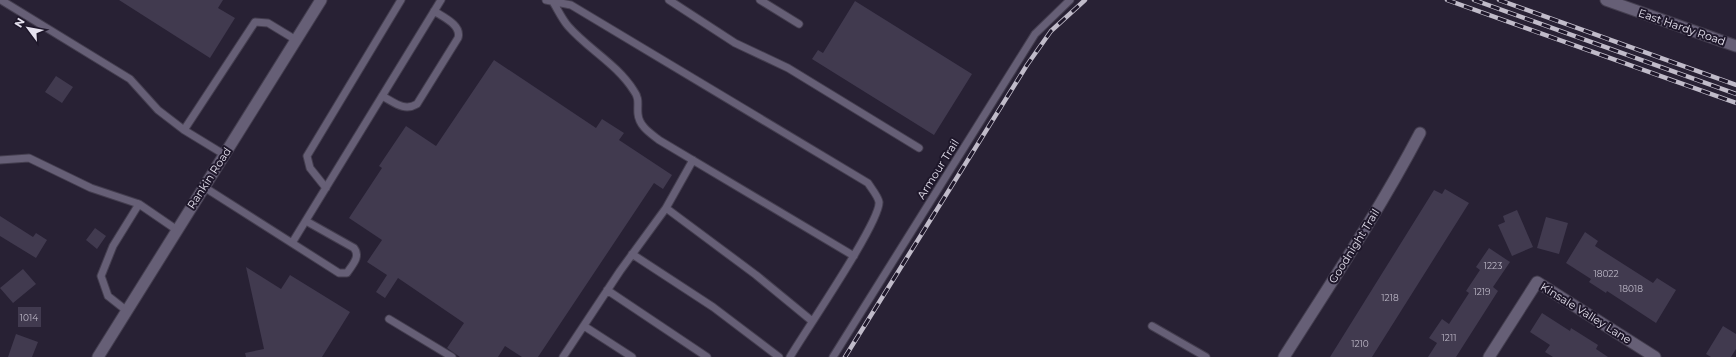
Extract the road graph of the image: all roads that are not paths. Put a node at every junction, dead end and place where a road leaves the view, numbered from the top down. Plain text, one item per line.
1 (1, 0) edge
2 (321, 0) edge
3 (402, 0) edge
4 (441, 0) edge
5 (669, 0) edge
6 (760, 0) edge
7 (1070, 0) edge
8 (1606, 0) edge
9 (550, 1) edge
10 (434, 11) junction
11 (799, 24) dead end
12 (296, 40) junction
13 (1736, 46) edge
14 (382, 96) junction
15 (184, 130) junction
16 (1420, 133) dead end
17 (919, 148) dead end
18 (225, 155) junction
19 (0, 160) edge
20 (693, 160) junction
21 (204, 187) junction
22 (326, 188) junction
23 (139, 204) junction
24 (666, 208) junction
25 (306, 221) junction
26 (177, 230) junction
27 (292, 243) junction
28 (632, 254) junction
29 (854, 256) junction
30 (607, 290) junction
31 (127, 311) junction
32 (389, 319) dead end
33 (812, 321) junction
34 (584, 326) junction
35 (1152, 326) dead end
36 (98, 357) edge
37 (452, 357) edge
38 (563, 357) edge
39 (632, 357) edge
40 (707, 357) edge
41 (779, 357) edge
42 (790, 357) edge
43 (833, 357) edge
44 (1206, 357) edge
45 (1284, 357) edge
46 (1489, 357) edge
47 (1655, 357) edge

1 - 15 lane
2 - 12 main road, Rankin Road
3 - 22 lane
4 - 10 lane
5 - 17 lane
6 - 11 lane
7 - 43 lane, Armour Trail
8 - 13 main road, East Hardy Road
9 - 20 lane
9 - 29 lane
10 - 14 lane
10 - 14 lane
12 - 15 lane
12 - 18 main road, Rankin Road
14 - 22 lane
15 - 18 lane
16 - 45 main road, Goodnight Trail
18 - 21 main road, Rankin Road
19 - 23 lane
20 - 24 lane
20 - 29 lane
21 - 26 main road, Rankin Road
21 - 27 lane
22 - 25 lane
23 - 26 lane
23 - 31 lane
24 - 28 lane
24 - 33 lane
25 - 27 lane
25 - 27 lane
26 - 31 main road, Rankin Road
28 - 30 lane
28 - 41 lane
29 - 33 lane
30 - 34 lane
30 - 40 lane
31 - 36 main road, Rankin Road
32 - 37 lane
33 - 42 lane
34 - 38 lane
34 - 39 lane
35 - 44 lane
46 - 47 main road, Kinsale Valley Lane

